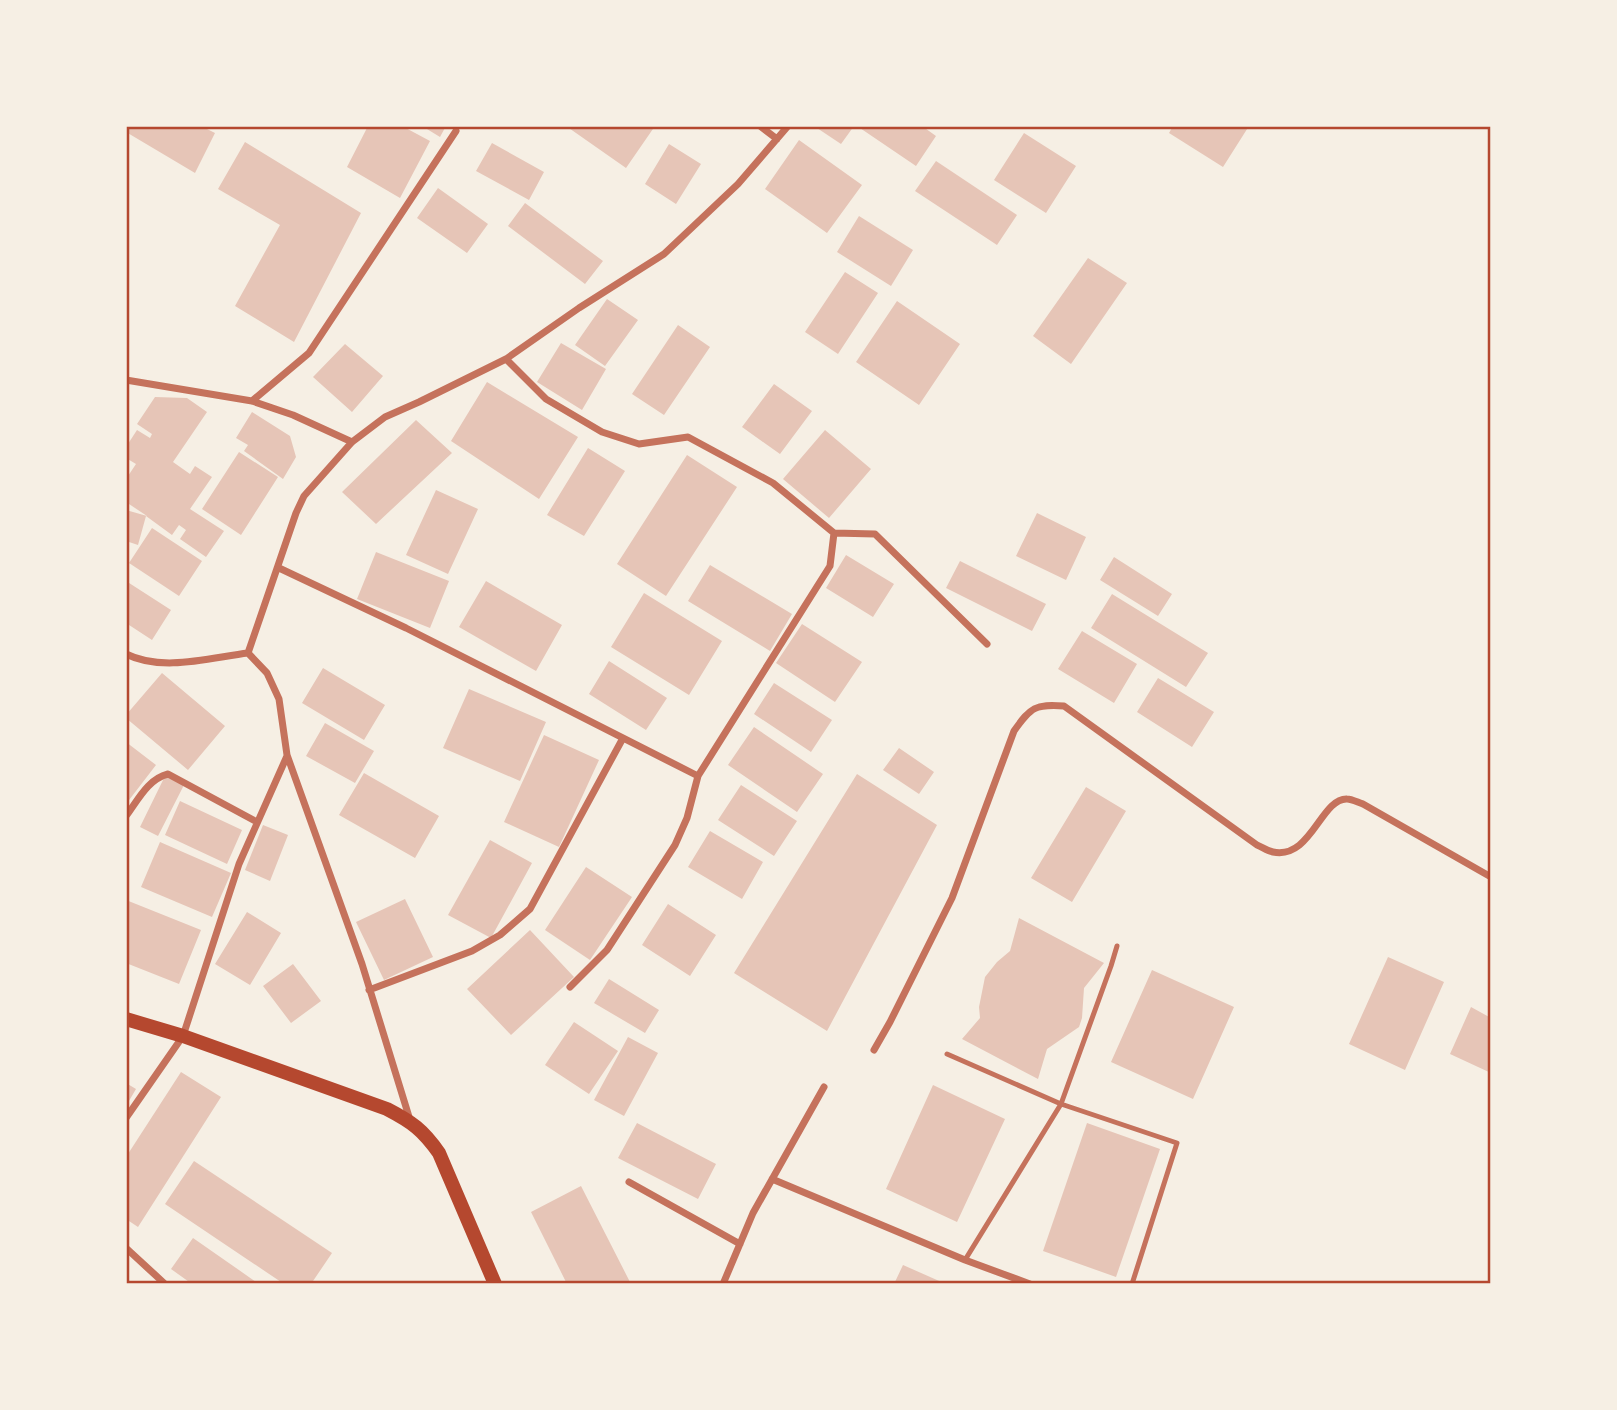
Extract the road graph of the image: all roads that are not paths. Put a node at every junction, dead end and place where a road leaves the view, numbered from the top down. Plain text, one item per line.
1 (760, 126) edge
2 (788, 126) edge
3 (456, 131) dead end
4 (777, 139) junction
5 (506, 359) junction
6 (126, 380) edge
7 (252, 401) junction
8 (352, 442) junction
9 (834, 533) junction
10 (278, 568) junction
11 (987, 644) dead end
12 (248, 653) junction
13 (126, 654) edge
14 (623, 738) junction
15 (287, 755) junction
16 (698, 776) junction
17 (126, 816) edge
18 (257, 822) junction
19 (1491, 877) edge
20 (1116, 946) dead end
21 (570, 987) dead end
22 (369, 989) junction
23 (126, 1019) edge
24 (183, 1036) junction
25 (874, 1051) dead end
26 (947, 1054) dead end
27 (824, 1087) dead end
28 (1061, 1104) junction
29 (126, 1118) edge
30 (410, 1121) junction
31 (772, 1179) junction
32 (629, 1182) dead end
33 (740, 1244) junction
34 (126, 1248) edge
35 (965, 1260) junction
36 (1009, 1281) edge
37 (165, 1284) edge
38 (495, 1284) edge
39 (723, 1284) edge
40 (1030, 1284) edge
41 (1132, 1284) edge

1 - 4 street
2 - 4 street
3 - 7 street
4 - 5 street
5 - 8 street
5 - 9 street
6 - 7 street
7 - 8 street
8 - 10 street
9 - 11 street
9 - 16 street
10 - 12 street
10 - 14 street
12 - 13 street
12 - 15 street
14 - 16 street
14 - 22 street
15 - 18 street
15 - 22 street
16 - 21 street
17 - 18 street
18 - 24 street
19 - 25 street
20 - 28 lane
22 - 30 street
23 - 24 main road
24 - 29 street
24 - 30 main road
26 - 28 lane
27 - 31 street
28 - 35 lane
28 - 41 lane
30 - 38 main road
31 - 33 street
31 - 35 street
32 - 33 street
33 - 39 street
34 - 37 street
35 - 36 street
36 - 40 street

